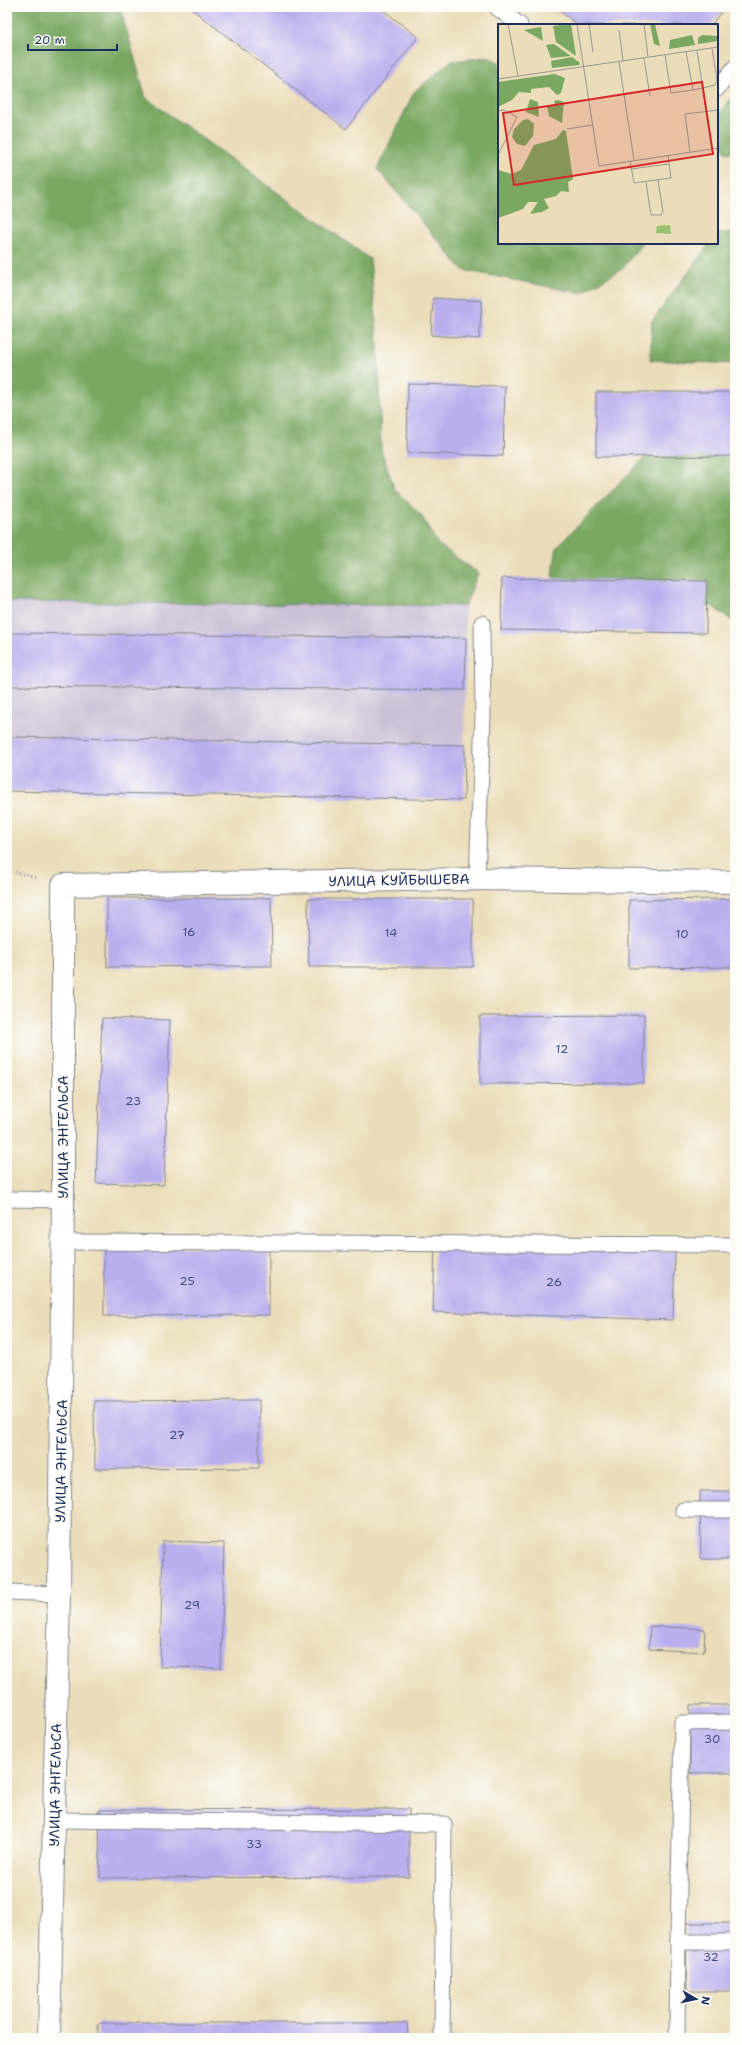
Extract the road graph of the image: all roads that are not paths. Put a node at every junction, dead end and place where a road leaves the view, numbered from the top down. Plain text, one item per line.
1 (496, 7) edge
2 (519, 24) edge
3 (735, 67) edge
4 (718, 89) edge
5 (482, 622) dead end
6 (477, 879) junction
7 (735, 882) edge
8 (63, 884) joint
9 (7, 1199) edge
10 (63, 1200) junction
11 (63, 1242) junction
12 (735, 1245) edge
13 (683, 1510) dead end
14 (735, 1510) edge
15 (7, 1592) edge
16 (59, 1594) junction
17 (735, 1722) edge
18 (54, 1820) junction
19 (678, 1942) junction
20 (735, 1942) edge
21 (49, 2038) edge
22 (442, 2038) edge
23 (676, 2038) edge

1 - 2 lane
3 - 4 lane
5 - 6 lane
6 - 7 street, УЛИЦА КУЙБЫШЕВА
6 - 8 street, УЛИЦА КУЙБЫШЕВА
8 - 10 street, УЛИЦА ЭНГЕЛЬСА
9 - 10 lane
10 - 11 street, УЛИЦА ЭНГЕЛЬСА
11 - 12 lane
11 - 16 street, УЛИЦА ЭНГЕЛЬСА
13 - 14 lane
15 - 16 lane
16 - 18 street, УЛИЦА ЭНГЕЛЬСА
17 - 19 lane
18 - 21 street, УЛИЦА ЭНГЕЛЬСА
18 - 22 lane
19 - 20 lane
19 - 23 lane

